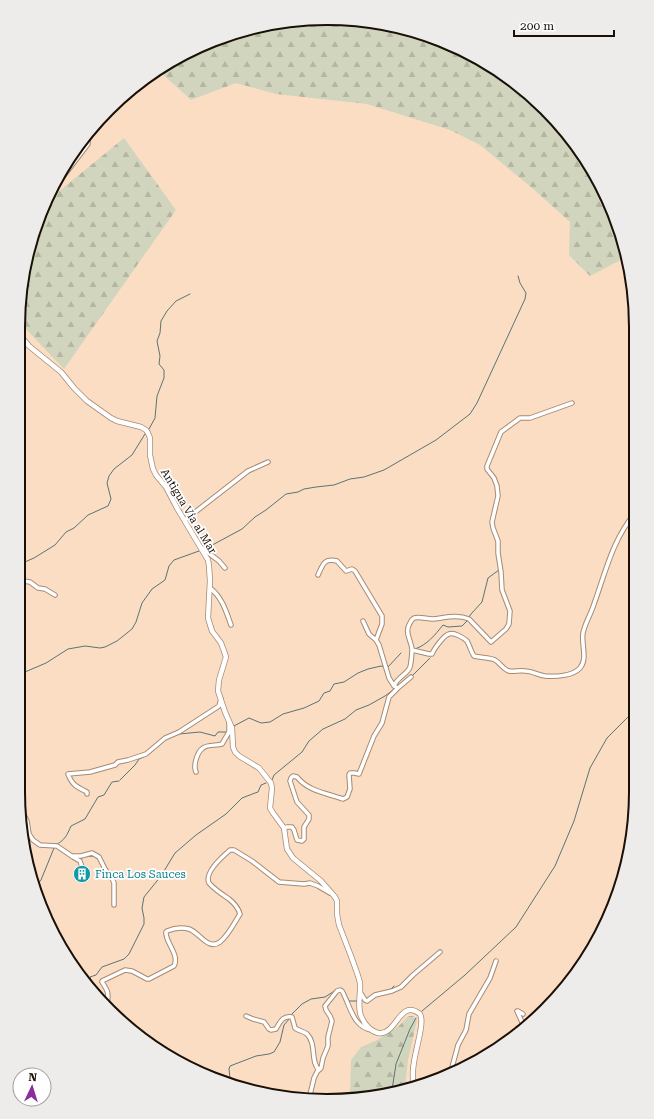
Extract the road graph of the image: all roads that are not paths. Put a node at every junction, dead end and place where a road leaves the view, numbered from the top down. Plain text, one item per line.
1 (88, 142) edge
2 (73, 164) edge
3 (25, 341) edge
4 (572, 403) dead end
5 (268, 462) dead end
6 (185, 520) junction
7 (629, 522) edge
8 (201, 548) junction
9 (225, 568) dead end
10 (318, 575) dead end
11 (25, 581) edge
12 (210, 588) junction
13 (55, 595) dead end
14 (364, 621) dead end
15 (231, 626) dead end
16 (376, 640) junction
17 (412, 650) junction
18 (411, 677) dead end
19 (396, 687) junction
20 (221, 699) junction
21 (229, 720) junction
22 (196, 772) dead end
23 (87, 794) dead end
24 (27, 821) edge
25 (284, 828) junction
26 (70, 856) junction
27 (83, 870) dead end
28 (335, 897) junction
29 (114, 905) dead end
30 (440, 952) dead end
31 (496, 961) dead end
32 (360, 992) junction
33 (107, 1000) edge
34 (523, 1014) dead end
35 (246, 1016) dead end
36 (522, 1022) edge
37 (372, 1030) junction
38 (452, 1067) edge
39 (318, 1070) junction
40 (413, 1081) edge
41 (310, 1093) edge

1 - 2 street
3 - 6 main road, Antigua Vía al Mar
4 - 17 street
5 - 6 street
6 - 8 main road, Antigua Vía al Mar
7 - 17 street
8 - 9 street
8 - 12 main road, Antigua Vía al Mar
10 - 16 street
11 - 13 street
12 - 15 street
12 - 20 main road, Antigua Vía al Mar
14 - 16 street
16 - 19 street
17 - 19 street
18 - 19 street
19 - 25 street
20 - 21 main road, Antigua Vía al Mar
20 - 23 street
21 - 22 street
21 - 25 main road, Antigua Vía al Mar
24 - 26 street
25 - 28 main road, Antigua Vía al Mar
26 - 27 street
26 - 29 street
28 - 32 main road
28 - 33 street
30 - 32 street
31 - 38 street
32 - 37 main road
34 - 36 street
35 - 39 street
37 - 39 street
37 - 40 main road
39 - 41 street

